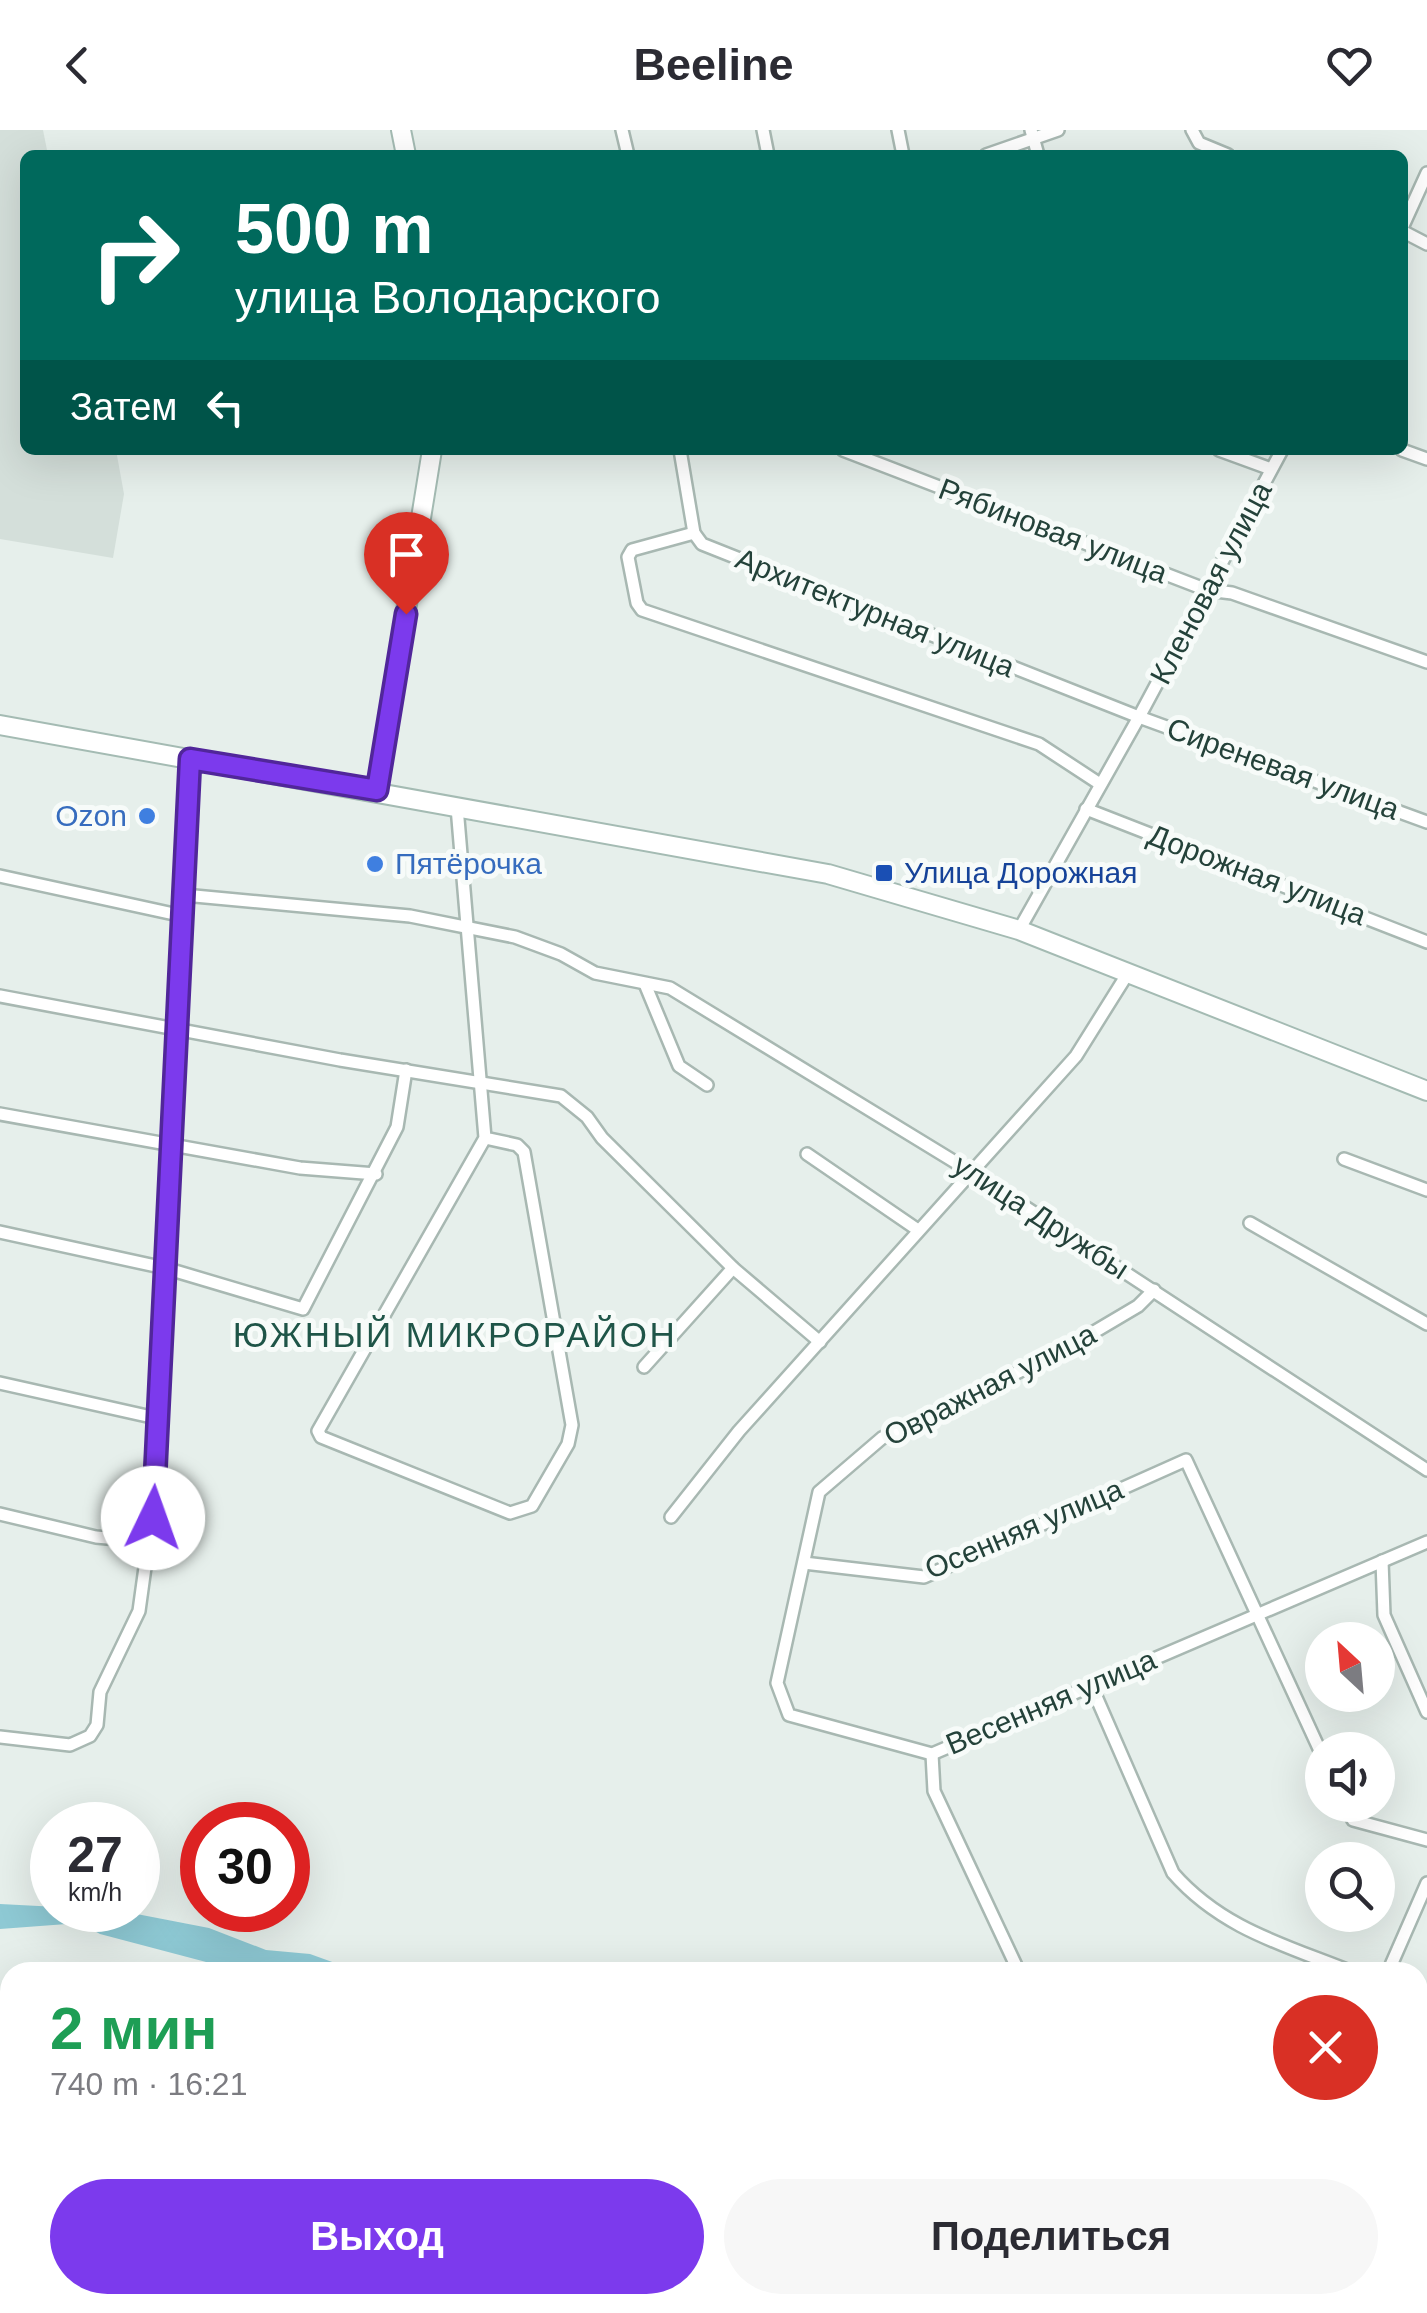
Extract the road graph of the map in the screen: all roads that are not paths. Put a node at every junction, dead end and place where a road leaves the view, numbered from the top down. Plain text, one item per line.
1 (1058, 130) edge
2 (1192, 130) edge
3 (1032, 135) edge
4 (998, 150) edge
5 (1216, 150) edge
6 (1427, 173) edge
7 (1408, 216) edge
8 (431, 455) edge
9 (681, 455) edge
10 (856, 455) edge
11 (1233, 455) edge
12 (1279, 455) edge
13 (1271, 469) junction
14 (694, 533) junction
15 (1208, 590) junction
16 (1427, 662) edge
17 (1140, 717) junction
18 (0, 725) edge
19 (190, 759) junction
20 (1100, 784) junction
21 (377, 790) junction
22 (457, 806) junction
23 (1086, 809) junction
24 (1427, 822) edge
25 (0, 876) edge
26 (184, 895) junction
27 (182, 916) junction
28 (466, 928) junction
29 (1019, 930) junction
30 (1427, 942) edge
31 (1128, 972) junction
32 (644, 984) junction
33 (0, 996) edge
34 (177, 1027) junction
35 (406, 1070) junction
36 (481, 1084) junction
37 (708, 1085) dead end
38 (1427, 1091) edge
39 (0, 1114) edge
40 (485, 1138) junction
41 (168, 1142) junction
42 (807, 1154) dead end
43 (1344, 1159) dead end
44 (973, 1173) junction
45 (376, 1174) junction
46 (1427, 1190) edge
47 (1250, 1224) dead end
48 (918, 1230) junction
49 (0, 1232) edge
50 (165, 1268) junction
51 (734, 1268) junction
52 (1154, 1290) junction
53 (1427, 1324) edge
54 (820, 1342) junction
55 (644, 1367) dead end
56 (0, 1383) edge
57 (156, 1418) junction
58 (1427, 1470) edge
59 (0, 1514) edge
60 (671, 1517) dead end
61 (151, 1542) junction
62 (1427, 1542) edge
63 (1382, 1561) junction
64 (804, 1563) junction
65 (1258, 1615) junction
66 (1090, 1684) junction
67 (1427, 1712) edge
68 (789, 1715) joint
69 (1312, 1732) edge
70 (0, 1737) edge
71 (932, 1754) junction
72 (1359, 1822) edge
73 (1427, 1840) edge
74 (1427, 1883) edge
75 (1014, 1962) edge
76 (1326, 1962) edge
77 (1392, 1962) edge

1 - 3 street
2 - 5 street
3 - 4 street
6 - 7 street
8 - 21 main road
9 - 14 street
10 - 15 street, Рябиновая улица
11 - 13 street
12 - 13 street, Кленовая улица
13 - 15 street, Кленовая улица
14 - 17 street, Архитектурная улица
14 - 20 street
15 - 16 street, Рябиновая улица
15 - 17 street, Кленовая улица
17 - 20 street, Кленовая улица
17 - 24 street, Сиреневая улица
18 - 19 main road
19 - 21 main road
19 - 26 street
20 - 23 street, Кленовая улица
21 - 22 main road
22 - 28 street
22 - 29 main road
23 - 29 street, Кленовая улица
23 - 30 street, Дорожная улица
25 - 27 street
26 - 27 street
26 - 28 street, улица Дружбы
27 - 34 street
28 - 32 street, улица Дружбы
28 - 36 street
29 - 31 main road
31 - 38 main road
31 - 44 street
32 - 37 street
32 - 44 street, улица Дружбы
33 - 34 street
34 - 35 street
34 - 41 street
35 - 36 street
35 - 45 street
36 - 40 street
36 - 51 street
39 - 41 street
40 - 40 street
41 - 45 street
41 - 50 street
42 - 48 street
43 - 46 street
44 - 48 street
44 - 52 street, улица Дружбы
45 - 50 street
47 - 53 street
48 - 54 street
49 - 50 street
50 - 57 street
51 - 54 street
51 - 55 street
52 - 58 street, улица Дружбы
52 - 64 street, Овражная улица
54 - 60 street
56 - 57 street
57 - 61 street
59 - 61 street
61 - 70 street
62 - 63 street, Весенняя улица
63 - 65 street, Весенняя улица
63 - 67 street
64 - 65 street, Осенняя улица
64 - 68 street, Овражная улица
65 - 66 street, Весенняя улица
65 - 69 street
66 - 71 street, Весенняя улица
66 - 76 street
68 - 71 street, Весенняя улица
71 - 75 street
72 - 73 street
74 - 77 street

